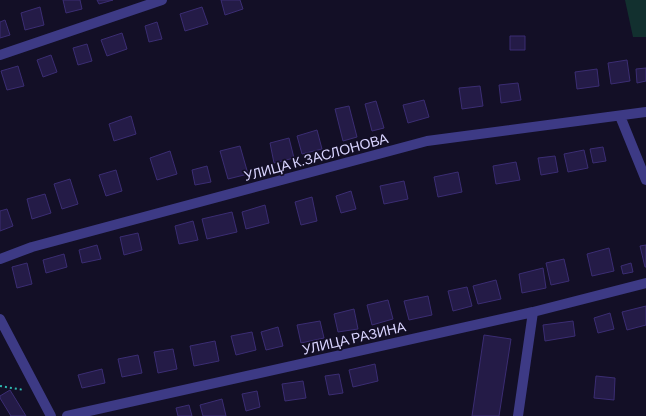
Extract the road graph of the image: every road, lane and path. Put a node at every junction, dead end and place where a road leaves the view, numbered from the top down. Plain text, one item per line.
1 (162, 0) edge
2 (0, 55) edge
3 (646, 112) edge
4 (620, 116) junction
5 (646, 180) edge
6 (0, 259) edge
7 (646, 283) edge
8 (534, 312) junction
9 (0, 319) edge
10 (0, 386) edge
11 (39, 392) junction
12 (51, 416) edge
13 (67, 416) edge
14 (518, 416) edge

1 - 2 street
3 - 4 street, УЛИЦА К.ЗАСЛОНОВА
4 - 5 street
4 - 6 street, УЛИЦА К.ЗАСЛОНОВА
7 - 8 street, УЛИЦА РАЗИНА
8 - 13 street, УЛИЦА РАЗИНА
8 - 14 street
9 - 11 street
10 - 11 path
11 - 12 street

